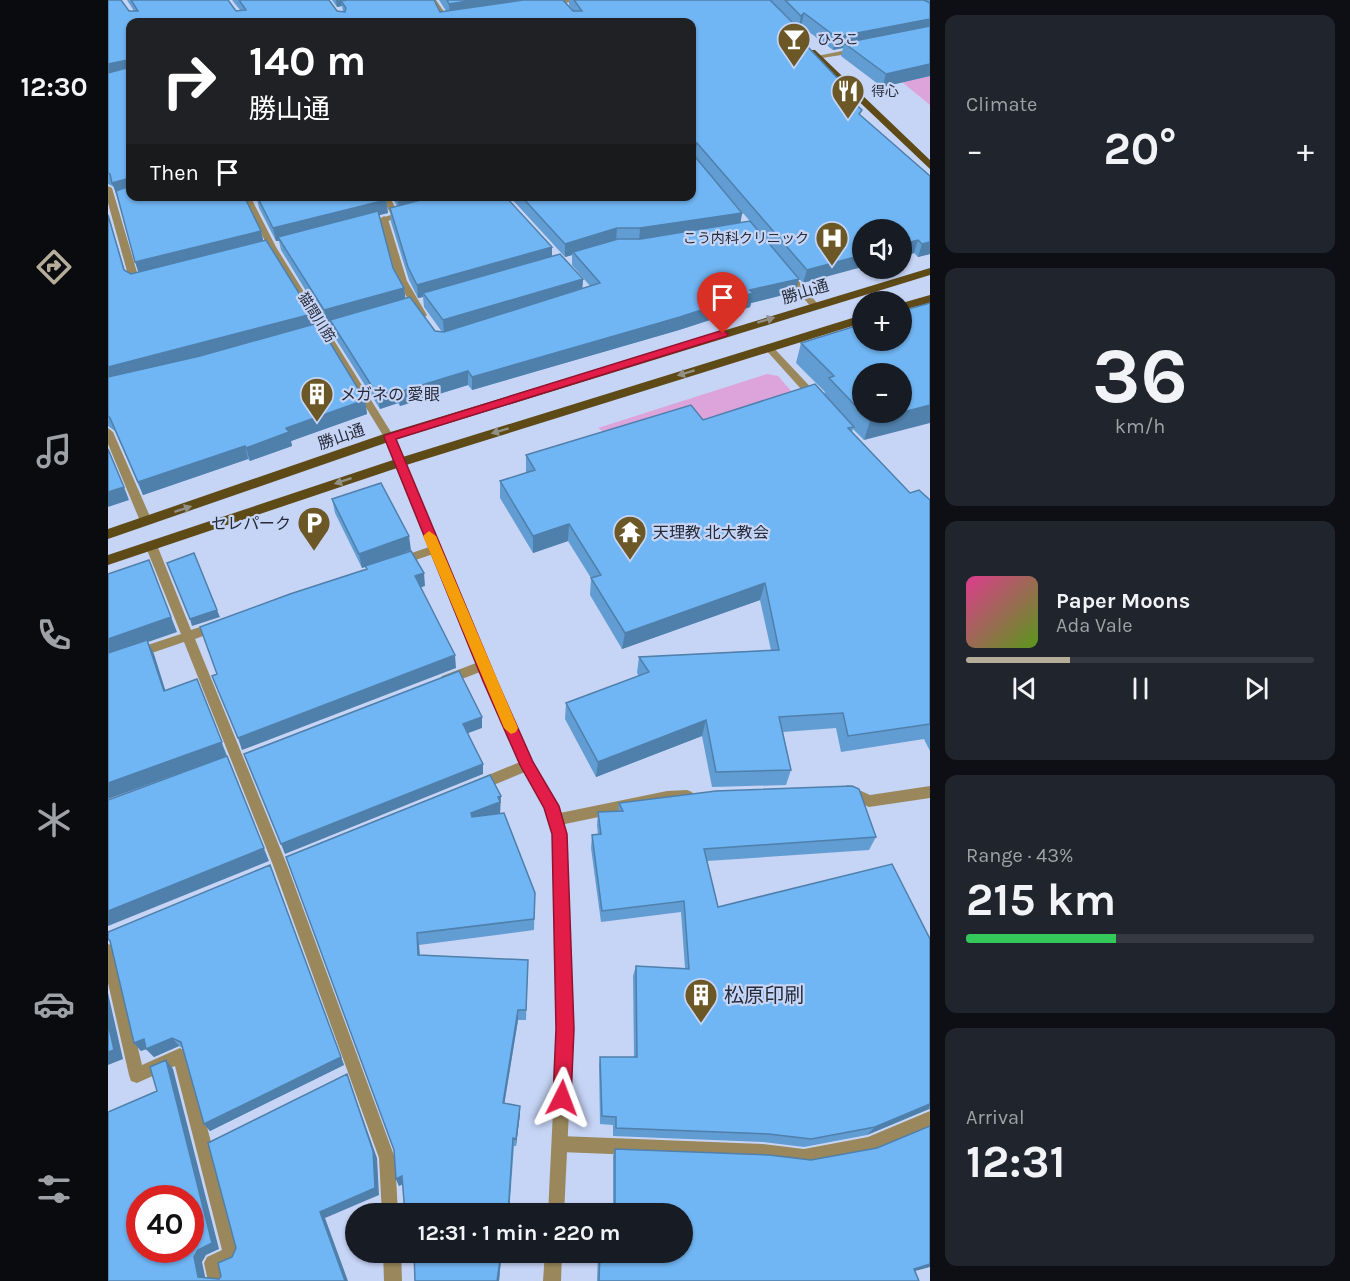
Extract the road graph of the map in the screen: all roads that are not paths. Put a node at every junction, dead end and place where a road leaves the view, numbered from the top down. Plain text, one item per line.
1 (433, 0) edge
2 (575, 0) edge
3 (562, 4) edge
4 (539, 7) edge
5 (444, 18) edge
6 (802, 42) edge
7 (863, 49) edge
8 (816, 57) junction
9 (930, 166) edge
10 (108, 188) edge
11 (388, 201) edge
12 (114, 202) edge
13 (253, 202) edge
14 (419, 211) edge
15 (396, 216) junction
16 (384, 219) junction
17 (362, 225) edge
18 (284, 244) edge
19 (272, 247) junction
20 (261, 250) edge
21 (778, 262) edge
22 (930, 271) edge
23 (147, 279) edge
24 (930, 299) edge
25 (426, 302) edge
26 (912, 304) edge
27 (415, 305) junction
28 (814, 305) junction
29 (404, 308) edge
30 (852, 322) edge
31 (428, 323) edge
32 (337, 327) edge
33 (326, 331) junction
34 (314, 334) edge
35 (768, 348) junction
36 (825, 408) edge
37 (108, 432) edge
38 (389, 437) junction
39 (398, 463) junction
40 (146, 521) junction
41 (108, 534) edge
42 (151, 545) junction
43 (435, 549) junction
44 (108, 560) edge
45 (392, 564) edge
46 (230, 622) edge
47 (187, 637) junction
48 (108, 663) edge
49 (484, 665) junction
50 (428, 687) edge
51 (527, 765) junction
52 (836, 791) edge
53 (463, 792) edge
54 (930, 792) edge
55 (700, 795) edge
56 (555, 820) junction
57 (108, 951) edge
58 (930, 1119) edge
59 (560, 1144) junction
60 (389, 1203) edge
61 (557, 1203) edge
62 (392, 1263) edge
63 (553, 1263) edge
64 (217, 1281) edge
65 (393, 1281) edge
66 (552, 1281) edge

1 - 5 street
2 - 3 street
3 - 4 street
6 - 8 main road
7 - 8 street
8 - 9 main road
10 - 12 street
11 - 15 street
12 - 23 street
13 - 19 street, 猫間川筋
14 - 15 street
15 - 16 street
16 - 17 street
16 - 27 street
18 - 19 street
19 - 20 street
19 - 33 street, 猫間川筋
21 - 28 street
22 - 28 main road, 勝山通
24 - 26 main road
25 - 27 street
27 - 29 street
27 - 31 street
38 -> 28 main road, 勝山通
30 - 35 main road
32 - 33 street
33 - 34 street
33 - 38 street, 猫間川筋
35 - 36 street
35 -> 39 main road
37 - 40 street
38 - 39 street, 猫間川筋
40 -> 38 main road, 勝山通
39 -> 42 main road
39 - 43 street
40 - 41 main road, 勝山通
42 - 44 main road
42 - 47 street
43 - 45 street
43 - 49 street
46 - 47 street
47 - 48 street
47 - 60 street
49 - 50 street
49 - 51 street
51 - 53 street
51 - 56 street
52 - 54 street
55 - 56 street
56 - 59 street
57 - 64 street
58 - 59 street
59 - 61 street
62 - 65 street
63 - 66 street

